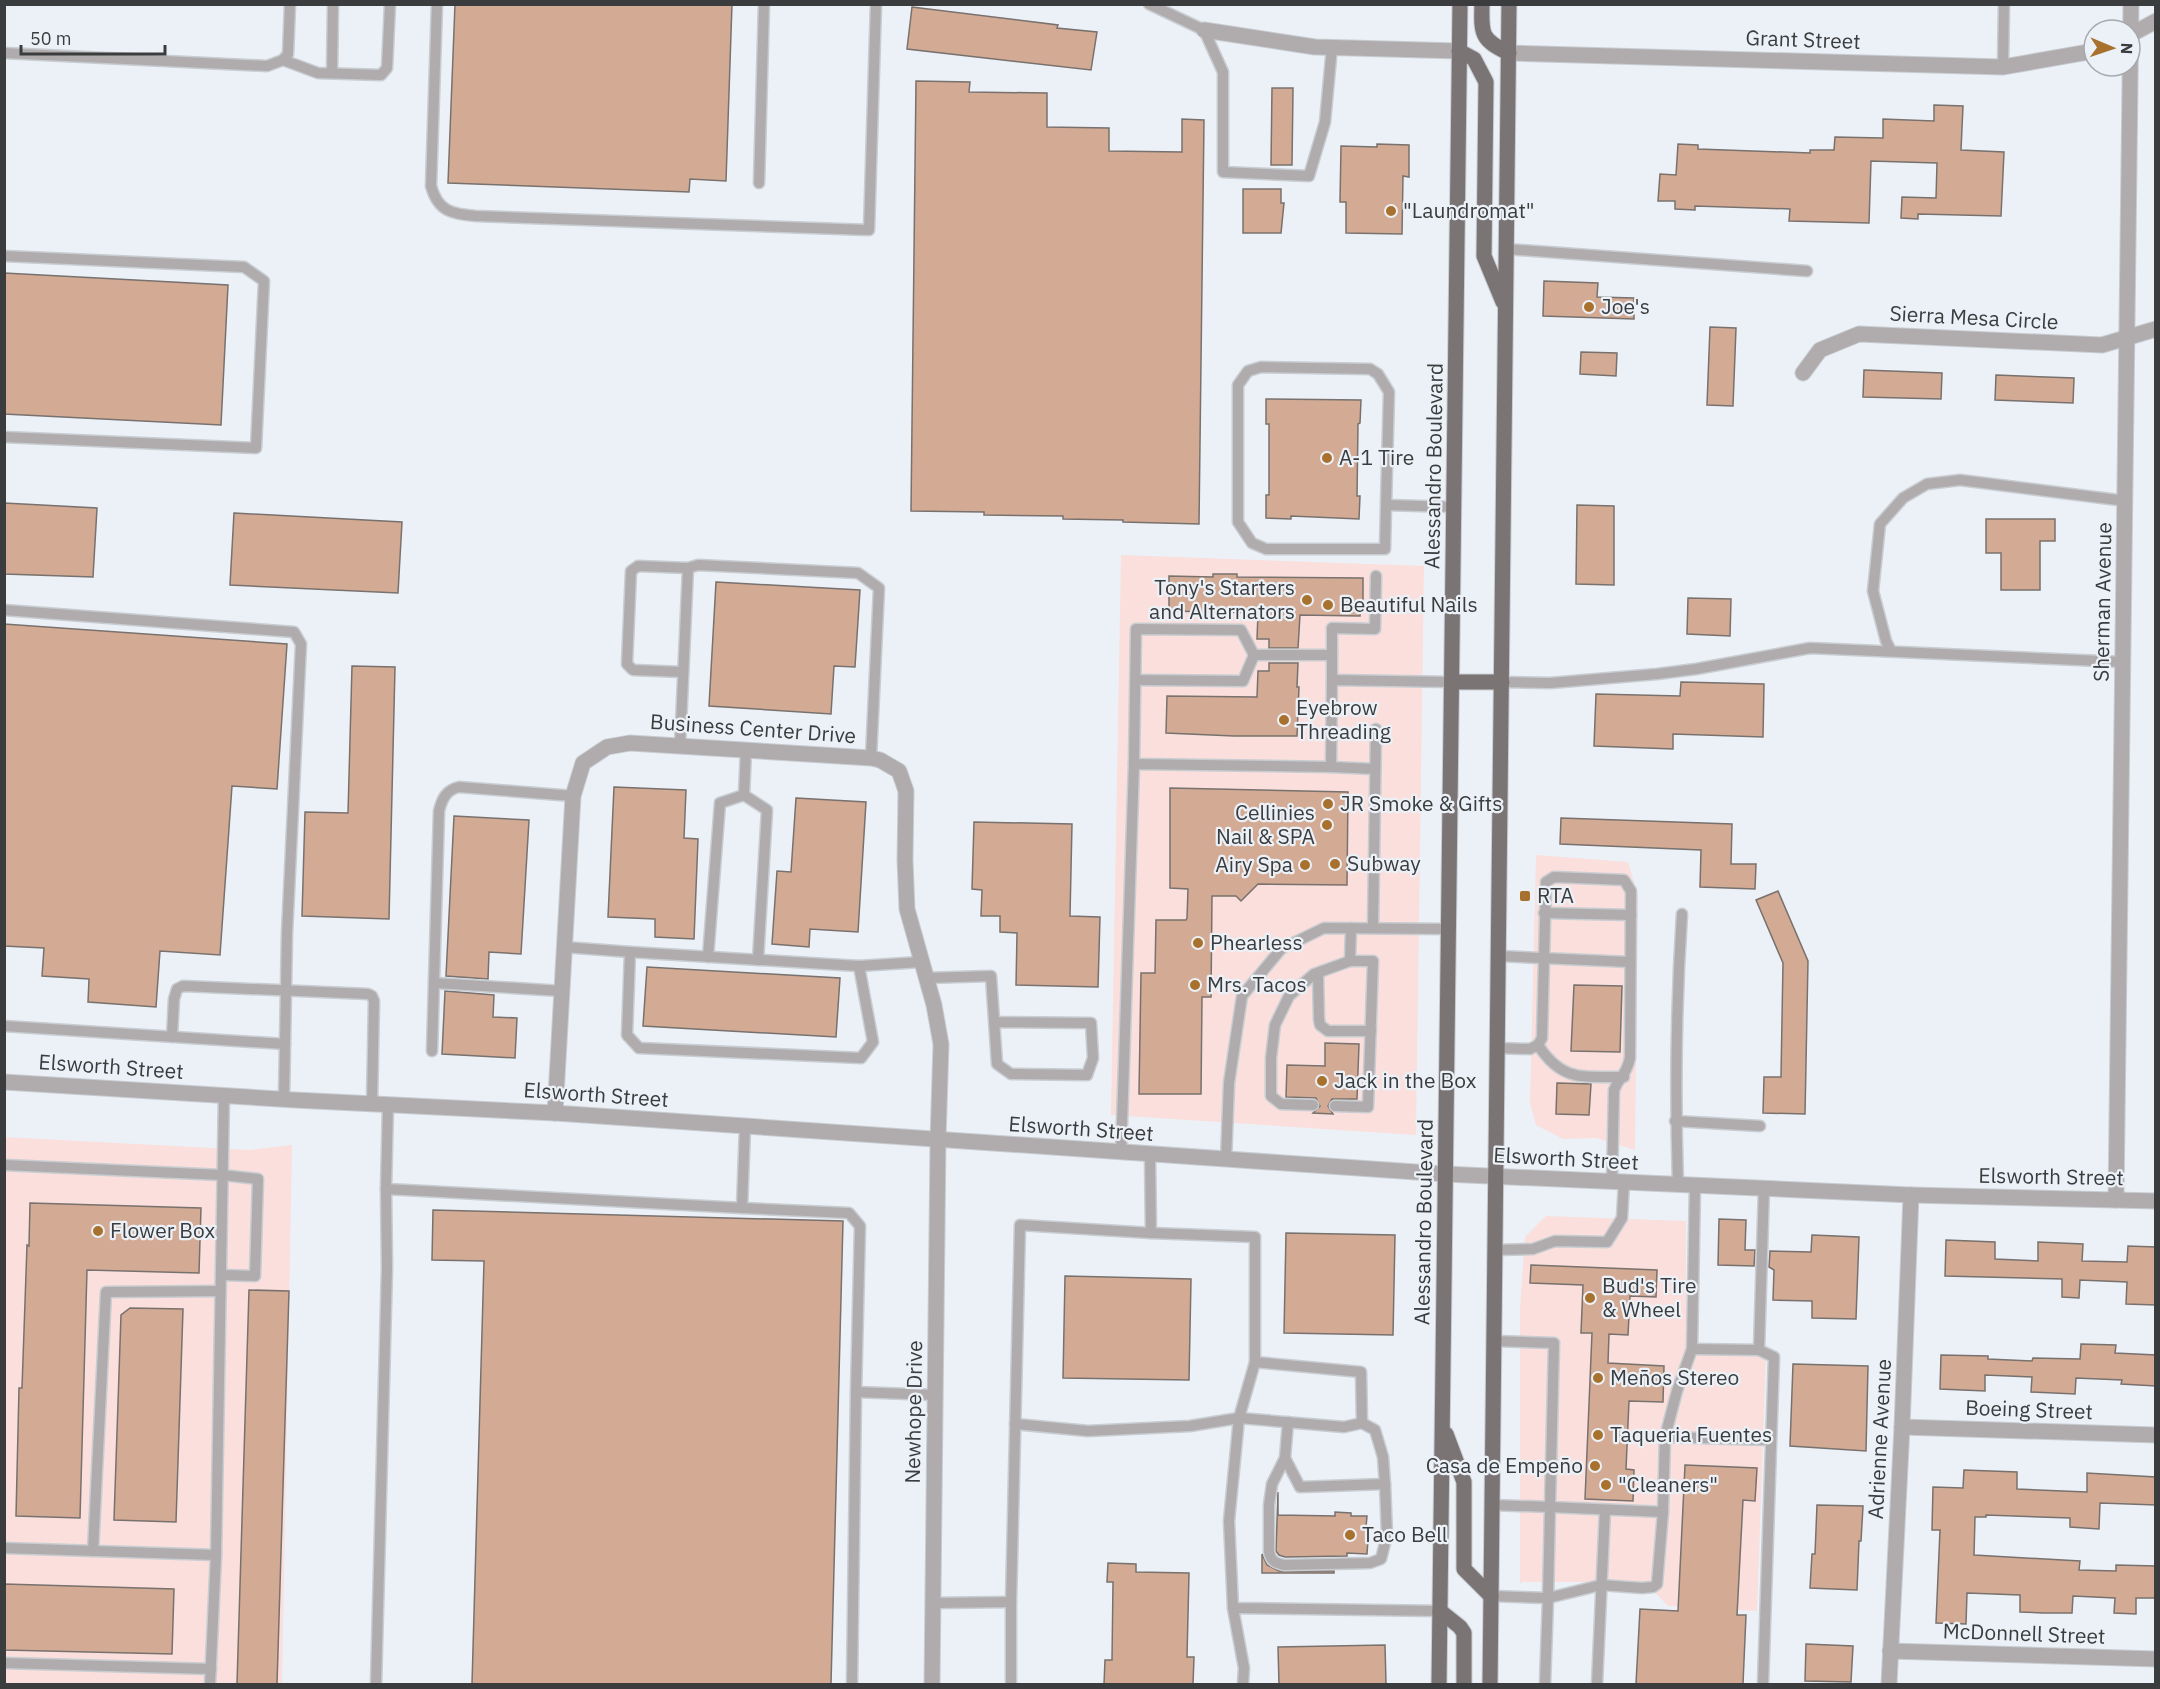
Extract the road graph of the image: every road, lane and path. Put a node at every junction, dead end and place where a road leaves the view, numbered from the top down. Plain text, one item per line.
1 (290, 4) edge
2 (333, 4) edge
3 (390, 4) edge
4 (437, 4) edge
5 (764, 4) edge
6 (876, 4) edge
7 (1149, 4) edge
8 (1460, 4) edge
9 (1482, 4) edge
10 (1509, 4) edge
11 (2004, 4) edge
12 (2156, 21) edge
13 (2142, 29) edge
14 (1204, 30) junction
15 (1332, 47) junction
16 (1459, 51) junction
17 (4, 53) edge
18 (1509, 53) junction
19 (2082, 53) edge
20 (283, 60) junction
21 (2003, 67) junction
22 (332, 73) junction
23 (2130, 78) edge
24 (759, 183) dead end
25 (1507, 249) junction
26 (4, 256) edge
27 (1807, 271) dead end
28 (1506, 310) junction
29 (2156, 329) edge
30 (2127, 337) junction
31 (1803, 374) dead end
32 (4, 437) edge
33 (2126, 501) junction
34 (1386, 505) junction
35 (1454, 507) junction
36 (693, 567) junction
37 (1376, 576) dead end
38 (4, 610) edge
39 (1891, 651) junction
40 (1254, 655) junction
41 (1332, 655) junction
42 (2123, 662) junction
43 (683, 672) junction
44 (1136, 680) junction
45 (1332, 680) junction
46 (1452, 682) junction
47 (1502, 682) junction
48 (1376, 729) dead end
49 (680, 746) junction
50 (746, 750) junction
51 (871, 758) junction
52 (1134, 764) junction
53 (1330, 766) junction
54 (1375, 769) junction
55 (744, 795) junction
56 (573, 796) junction
57 (1544, 913) junction
58 (1682, 914) dead end
59 (1631, 915) junction
60 (1351, 928) junction
61 (1373, 928) junction
62 (1449, 929) junction
63 (564, 947) junction
64 (630, 952) junction
65 (1498, 956) junction
66 (708, 957) junction
67 (1544, 958) junction
68 (758, 960) junction
69 (1350, 961) junction
70 (921, 962) junction
71 (1630, 962) junction
72 (859, 966) junction
73 (1318, 973) junction
74 (925, 978) junction
75 (434, 983) junction
76 (562, 991) junction
77 (286, 992) junction
78 (996, 1022) junction
79 (4, 1026) edge
80 (1371, 1031) junction
81 (172, 1036) junction
82 (285, 1044) junction
83 (1538, 1046) junction
84 (1497, 1048) junction
85 (432, 1051) dead end
86 (1624, 1077) junction
87 (4, 1082) edge
88 (224, 1095) junction
89 (284, 1100) junction
90 (372, 1104) junction
91 (388, 1105) junction
92 (1313, 1105) dead end
93 (1335, 1106) dead end
94 (555, 1113) junction
95 (1676, 1120) junction
96 (745, 1126) junction
97 (1760, 1126) dead end
98 (938, 1140) junction
99 (1121, 1153) junction
100 (1150, 1155) junction
101 (1226, 1160) junction
102 (4, 1165) edge
103 (1445, 1174) junction
104 (222, 1175) junction
105 (1496, 1177) junction
106 (1618, 1182) junction
107 (1678, 1185) junction
108 (1695, 1185) junction
109 (1764, 1188) junction
110 (387, 1189) junction
111 (1911, 1195) junction
112 (2116, 1200) junction
113 (2156, 1201) edge
114 (742, 1208) junction
115 (1152, 1233) junction
116 (1496, 1250) junction
117 (221, 1275) junction
118 (220, 1291) junction
119 (1494, 1341) junction
120 (1692, 1349) junction
121 (1759, 1350) junction
122 (1255, 1362) junction
123 (856, 1392) junction
124 (935, 1395) junction
125 (1239, 1418) junction
126 (1288, 1422) junction
127 (1362, 1423) junction
128 (1015, 1424) junction
129 (1443, 1426) junction
130 (1902, 1427) junction
131 (2156, 1435) edge
132 (1665, 1437) junction
133 (1770, 1440) junction
134 (1285, 1458) junction
135 (1385, 1484) junction
136 (1492, 1505) junction
137 (1550, 1507) junction
138 (1605, 1510) junction
139 (1663, 1512) junction
140 (4, 1548) edge
141 (93, 1551) junction
142 (216, 1555) junction
143 (1601, 1586) junction
144 (1491, 1596) junction
145 (1548, 1598) junction
146 (1011, 1602) junction
147 (933, 1603) junction
148 (1233, 1608) junction
149 (1440, 1611) junction
150 (1890, 1651) junction
151 (2156, 1659) edge
152 (4, 1664) edge
153 (211, 1669) junction
154 (210, 1684) edge
155 (376, 1684) edge
156 (852, 1684) edge
157 (932, 1684) edge
158 (1011, 1684) edge
159 (1243, 1684) edge
160 (1439, 1684) edge
161 (1464, 1684) edge
162 (1490, 1684) edge
163 (1545, 1684) edge
164 (1597, 1684) edge
165 (1763, 1684) edge
166 (1889, 1684) edge

1 - 20 lane
2 - 22 lane
3 - 22 lane
4 - 6 lane
5 - 24 lane
7 - 14 lane
8 - 16 main road, Alessandro Boulevard
9 - 18 main road
10 - 18 main road
11 - 21 lane
12 - 13 street
14 - 15 street
14 - 15 lane
15 - 16 street
16 - 28 main road
16 - 35 main road, Alessandro Boulevard
17 - 20 lane
18 - 21 street, Grant Street
18 - 25 main road
19 - 21 street, Grant Street
20 - 22 lane
23 - 30 street, Sherman Avenue
25 - 27 lane
25 - 28 main road
26 - 32 lane
28 - 47 main road
29 - 30 street, Sierra Mesa Circle
30 - 31 street, Sierra Mesa Circle
30 - 33 street, Sherman Avenue
33 - 39 lane
33 - 42 street, Sherman Avenue
34 - 34 lane
34 - 35 lane
35 - 46 main road, Alessandro Boulevard
36 - 43 lane
36 - 43 lane
36 - 51 lane
37 - 41 lane
38 - 77 lane
39 - 42 lane
39 - 47 lane
40 - 41 lane
40 - 44 lane
40 - 44 lane
41 - 45 lane
42 - 112 street, Sherman Avenue
43 - 49 lane
44 - 52 lane
45 - 46 lane
45 - 53 lane
46 - 47 main road
46 - 62 main road, Alessandro Boulevard
47 - 65 main road
48 - 54 lane
49 - 50 street, Business Center Drive
49 - 56 street, Business Center Drive
50 - 51 street, Business Center Drive
50 - 55 lane
51 - 70 street, Business Center Drive
52 - 53 lane
52 - 99 lane
53 - 54 lane
54 - 61 lane
55 - 66 lane
55 - 68 lane
56 - 63 street, Business Center Drive
56 - 75 lane
57 - 59 lane
57 - 59 lane
57 - 67 lane
58 - 95 lane
59 - 71 lane
60 - 61 lane
60 - 69 lane
60 - 101 lane
61 - 62 lane
62 - 103 main road, Alessandro Boulevard
63 - 64 lane
63 - 76 street, Business Center Drive
64 - 66 lane
64 - 72 lane
65 - 67 lane
65 - 84 main road
66 - 68 lane
67 - 71 lane
67 - 83 lane
68 - 72 lane
69 - 73 lane
69 - 80 lane
70 - 72 lane
70 - 74 street, Business Center Drive
71 - 86 lane
73 - 80 lane
73 - 92 lane
74 - 78 lane
74 - 98 street, Business Center Drive
75 - 76 lane
75 - 85 lane
76 - 94 street, Business Center Drive
77 - 81 lane
77 - 82 lane
77 - 90 lane
78 - 78 lane
79 - 81 lane
80 - 93 lane
81 - 82 lane
82 - 89 lane
83 - 84 lane
83 - 86 lane
84 - 105 main road
86 - 106 lane
87 - 88 street, Elsworth Street
88 - 89 street, Elsworth Street
88 - 104 lane
89 - 90 street, Elsworth Street
90 - 91 street, Elsworth Street
91 - 94 street, Elsworth Street
91 - 110 lane
94 - 96 street, Elsworth Street
95 - 97 lane
95 - 107 lane
96 - 98 street, Elsworth Street
96 - 114 lane
98 - 99 street, Elsworth Street
98 - 124 street, Newhope Drive
99 - 100 street, Elsworth Street
100 - 101 street, Elsworth Street
100 - 115 lane
101 - 103 street, Elsworth Street
102 - 104 lane
103 - 105 street, Elsworth Street
103 - 129 main road, Alessandro Boulevard
104 - 117 lane
104 - 117 lane
105 - 106 street, Elsworth Street
105 - 116 main road
106 - 107 street, Elsworth Street
106 - 116 lane
107 - 108 street, Elsworth Street
108 - 109 street, Elsworth Street
108 - 120 lane
109 - 111 street, Elsworth Street
109 - 121 lane
110 - 114 lane
110 - 155 lane
111 - 112 street, Elsworth Street
111 - 130 street, Adrienne Avenue
112 - 113 street, Elsworth Street
114 - 123 lane
115 - 122 lane
115 - 128 lane
116 - 119 main road
117 - 118 lane
118 - 141 lane
118 - 142 lane
119 - 136 main road
119 - 137 lane
120 - 121 lane
120 - 132 lane
121 - 133 lane
122 - 125 lane
122 - 127 lane
123 - 124 lane
123 - 156 lane
124 - 147 street, Newhope Drive
125 - 126 lane
125 - 128 lane
125 - 148 lane
126 - 127 lane
126 - 134 lane
127 - 135 lane
128 - 146 lane
129 - 144 main road
129 - 149 main road, Alessandro Boulevard
130 - 131 street, Boeing Street
130 - 150 street, Adrienne Avenue
132 - 133 lane
132 - 139 lane
133 - 165 lane
134 - 135 lane
134 - 135 lane
136 - 137 lane
136 - 144 main road
137 - 138 lane
137 - 145 lane
138 - 139 lane
138 - 143 lane
139 - 143 lane
140 - 141 lane
141 - 142 lane
142 - 153 lane
143 - 145 lane
143 - 164 lane
144 - 145 lane
144 - 162 main road
145 - 163 lane
146 - 147 lane
146 - 158 lane
147 - 157 street, Newhope Drive
148 - 149 lane
148 - 159 lane
149 - 160 main road, Alessandro Boulevard
149 - 161 main road
150 - 151 street, McDonnell Street
150 - 166 street, Adrienne Avenue
152 - 153 lane
153 - 154 lane

